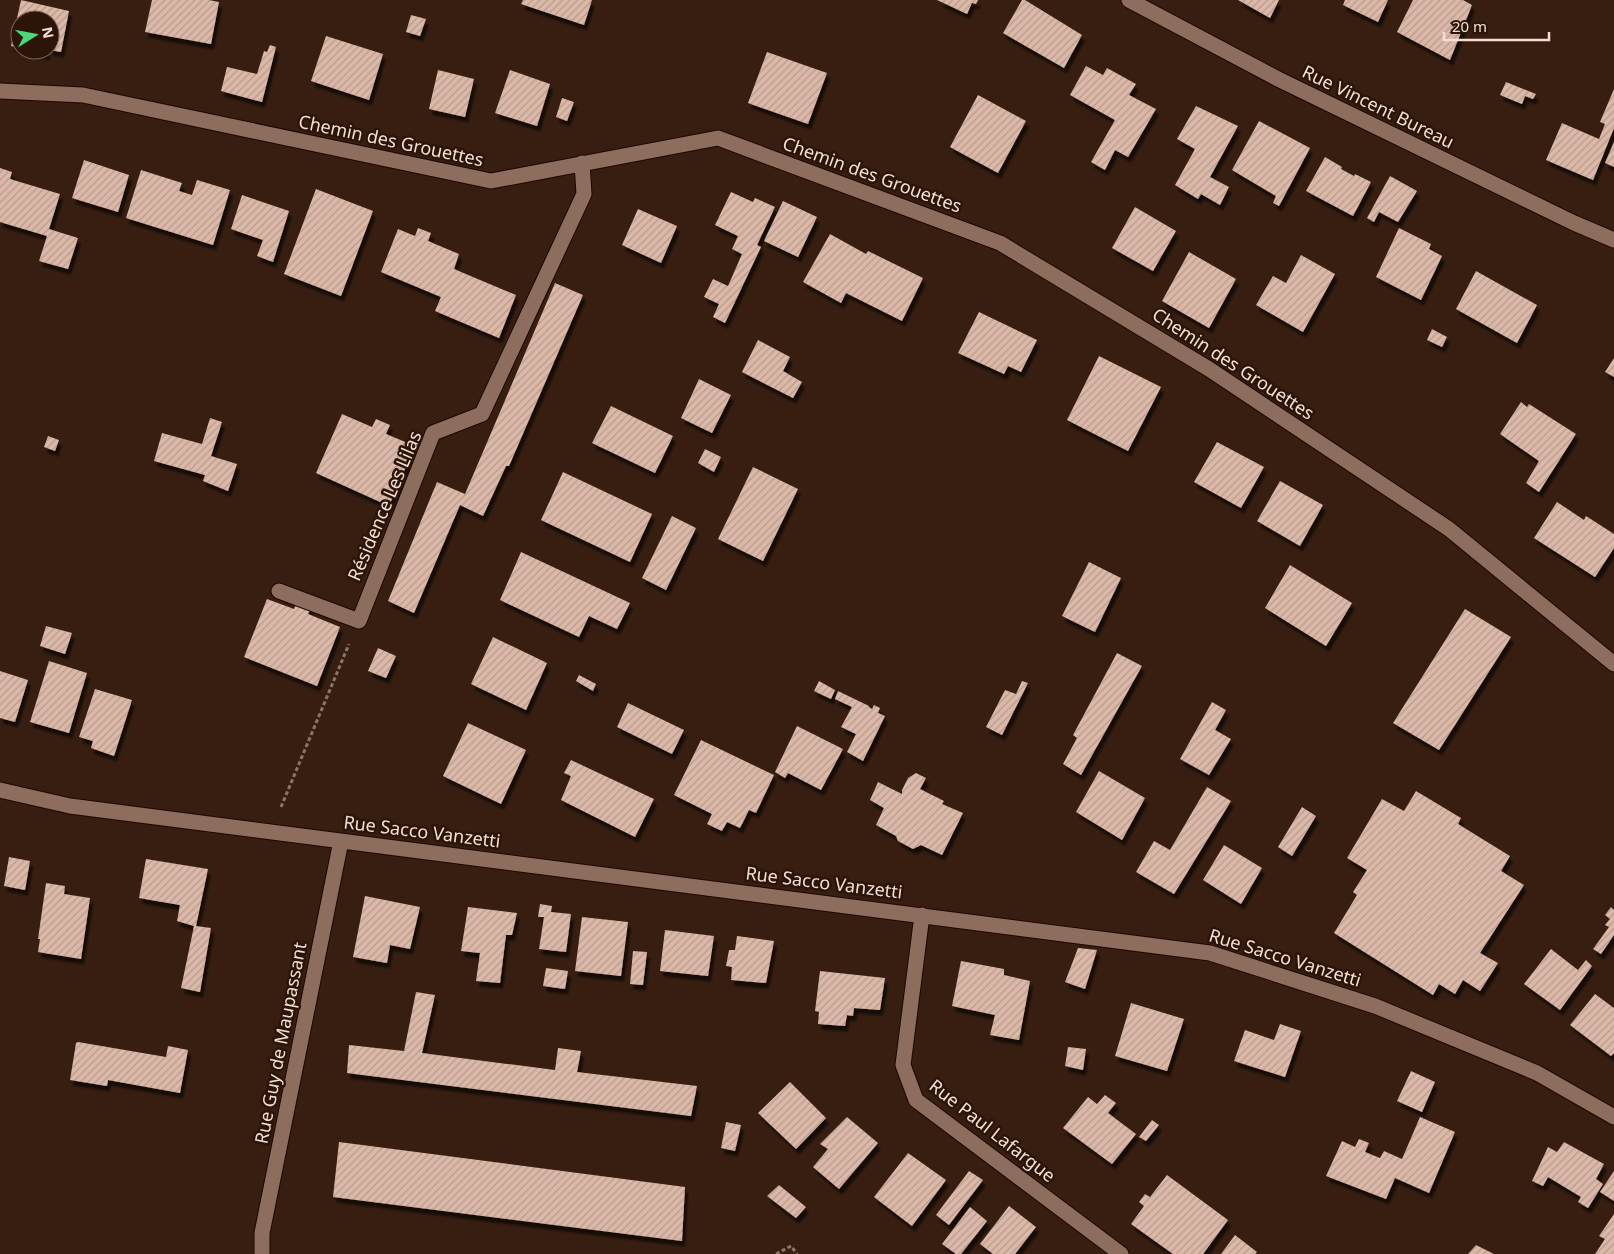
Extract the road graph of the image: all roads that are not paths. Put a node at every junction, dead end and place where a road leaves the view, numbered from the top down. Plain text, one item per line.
1 (1129, 0) edge
2 (0, 91) edge
3 (582, 163) junction
4 (1614, 240) edge
5 (279, 591) dead end
6 (1614, 664) edge
7 (0, 790) edge
8 (341, 841) junction
9 (922, 915) junction
10 (1614, 1117) edge
11 (262, 1254) edge
12 (1121, 1254) edge

1 - 4 street, Rue Vincent Bureau
2 - 3 street, Chemin des Grouettes
3 - 5 street, Résidence Les Lilas
3 - 6 street, Chemin des Grouettes
7 - 8 street, Rue Sacco Vanzetti
8 - 9 street, Rue Sacco Vanzetti
8 - 11 street, Rue Guy de Maupassant
9 - 10 street, Rue Sacco Vanzetti
9 - 12 street, Rue Paul Lafargue

